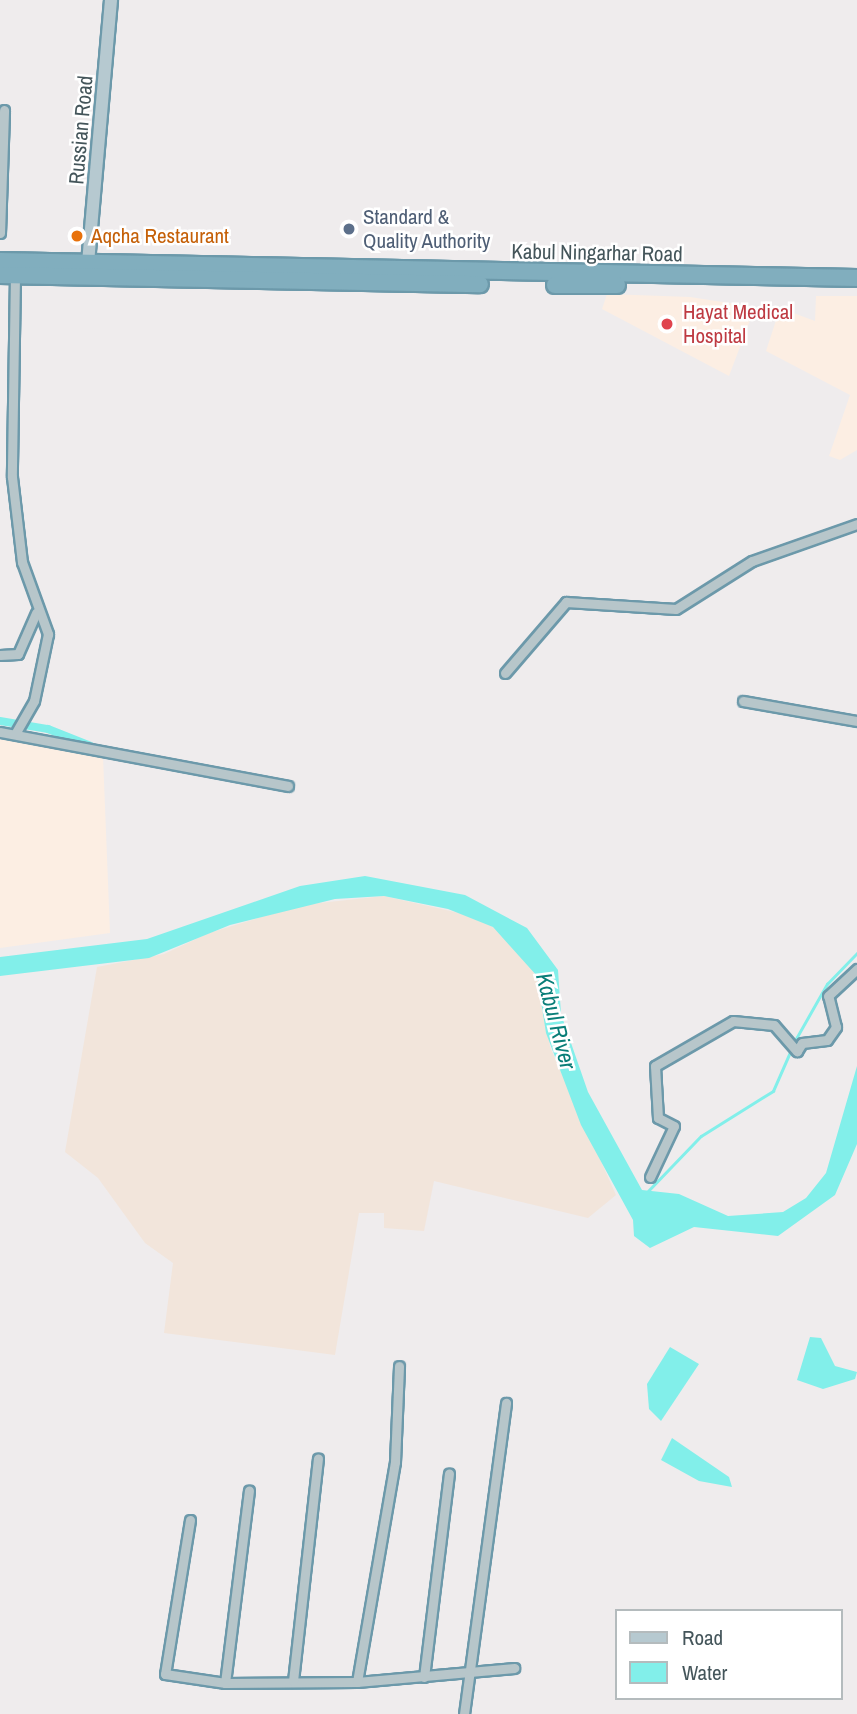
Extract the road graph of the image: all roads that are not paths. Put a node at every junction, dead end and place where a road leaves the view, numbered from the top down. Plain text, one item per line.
1 (111, 0) edge
2 (4, 110) dead end
3 (0, 233) edge
4 (0, 261) edge
5 (88, 262) junction
6 (7, 275) edge
7 (857, 278) edge
8 (589, 279) junction
9 (723, 281) junction
10 (857, 288) edge
11 (857, 524) edge
12 (40, 616) junction
13 (0, 655) edge
14 (505, 673) dead end
15 (743, 701) dead end
16 (857, 721) edge
17 (0, 732) edge
18 (15, 734) junction
19 (288, 786) dead end
20 (857, 968) edge
21 (650, 1177) dead end
22 (398, 1366) dead end
23 (506, 1403) dead end
24 (318, 1458) dead end
25 (449, 1474) dead end
26 (249, 1490) dead end
27 (190, 1520) dead end
28 (514, 1668) dead end
29 (468, 1675) junction
30 (424, 1677) junction
31 (293, 1681) junction
32 (357, 1682) junction
33 (225, 1683) junction
34 (464, 1714) edge

1 - 5 main road, Russian Road
2 - 3 street
4 - 5 highway, Kabul Ningarhar Road
5 - 8 highway, Kabul Ningarhar Road
6 - 8 highway, Kabul Ningarhar Road
6 - 12 street
7 - 9 highway, Kabul Ningarhar Road
8 - 9 highway, Kabul Ningarhar Road
9 - 10 highway, Kabul Ningarhar Road
11 - 14 street
12 - 13 street
12 - 18 street
15 - 16 street
17 - 18 street
18 - 19 street
20 - 21 street
22 - 32 street
23 - 29 street
24 - 31 street
25 - 30 street
26 - 33 street
27 - 33 street
28 - 29 street
29 - 30 street
29 - 34 street
30 - 32 street
31 - 32 street
31 - 33 street

